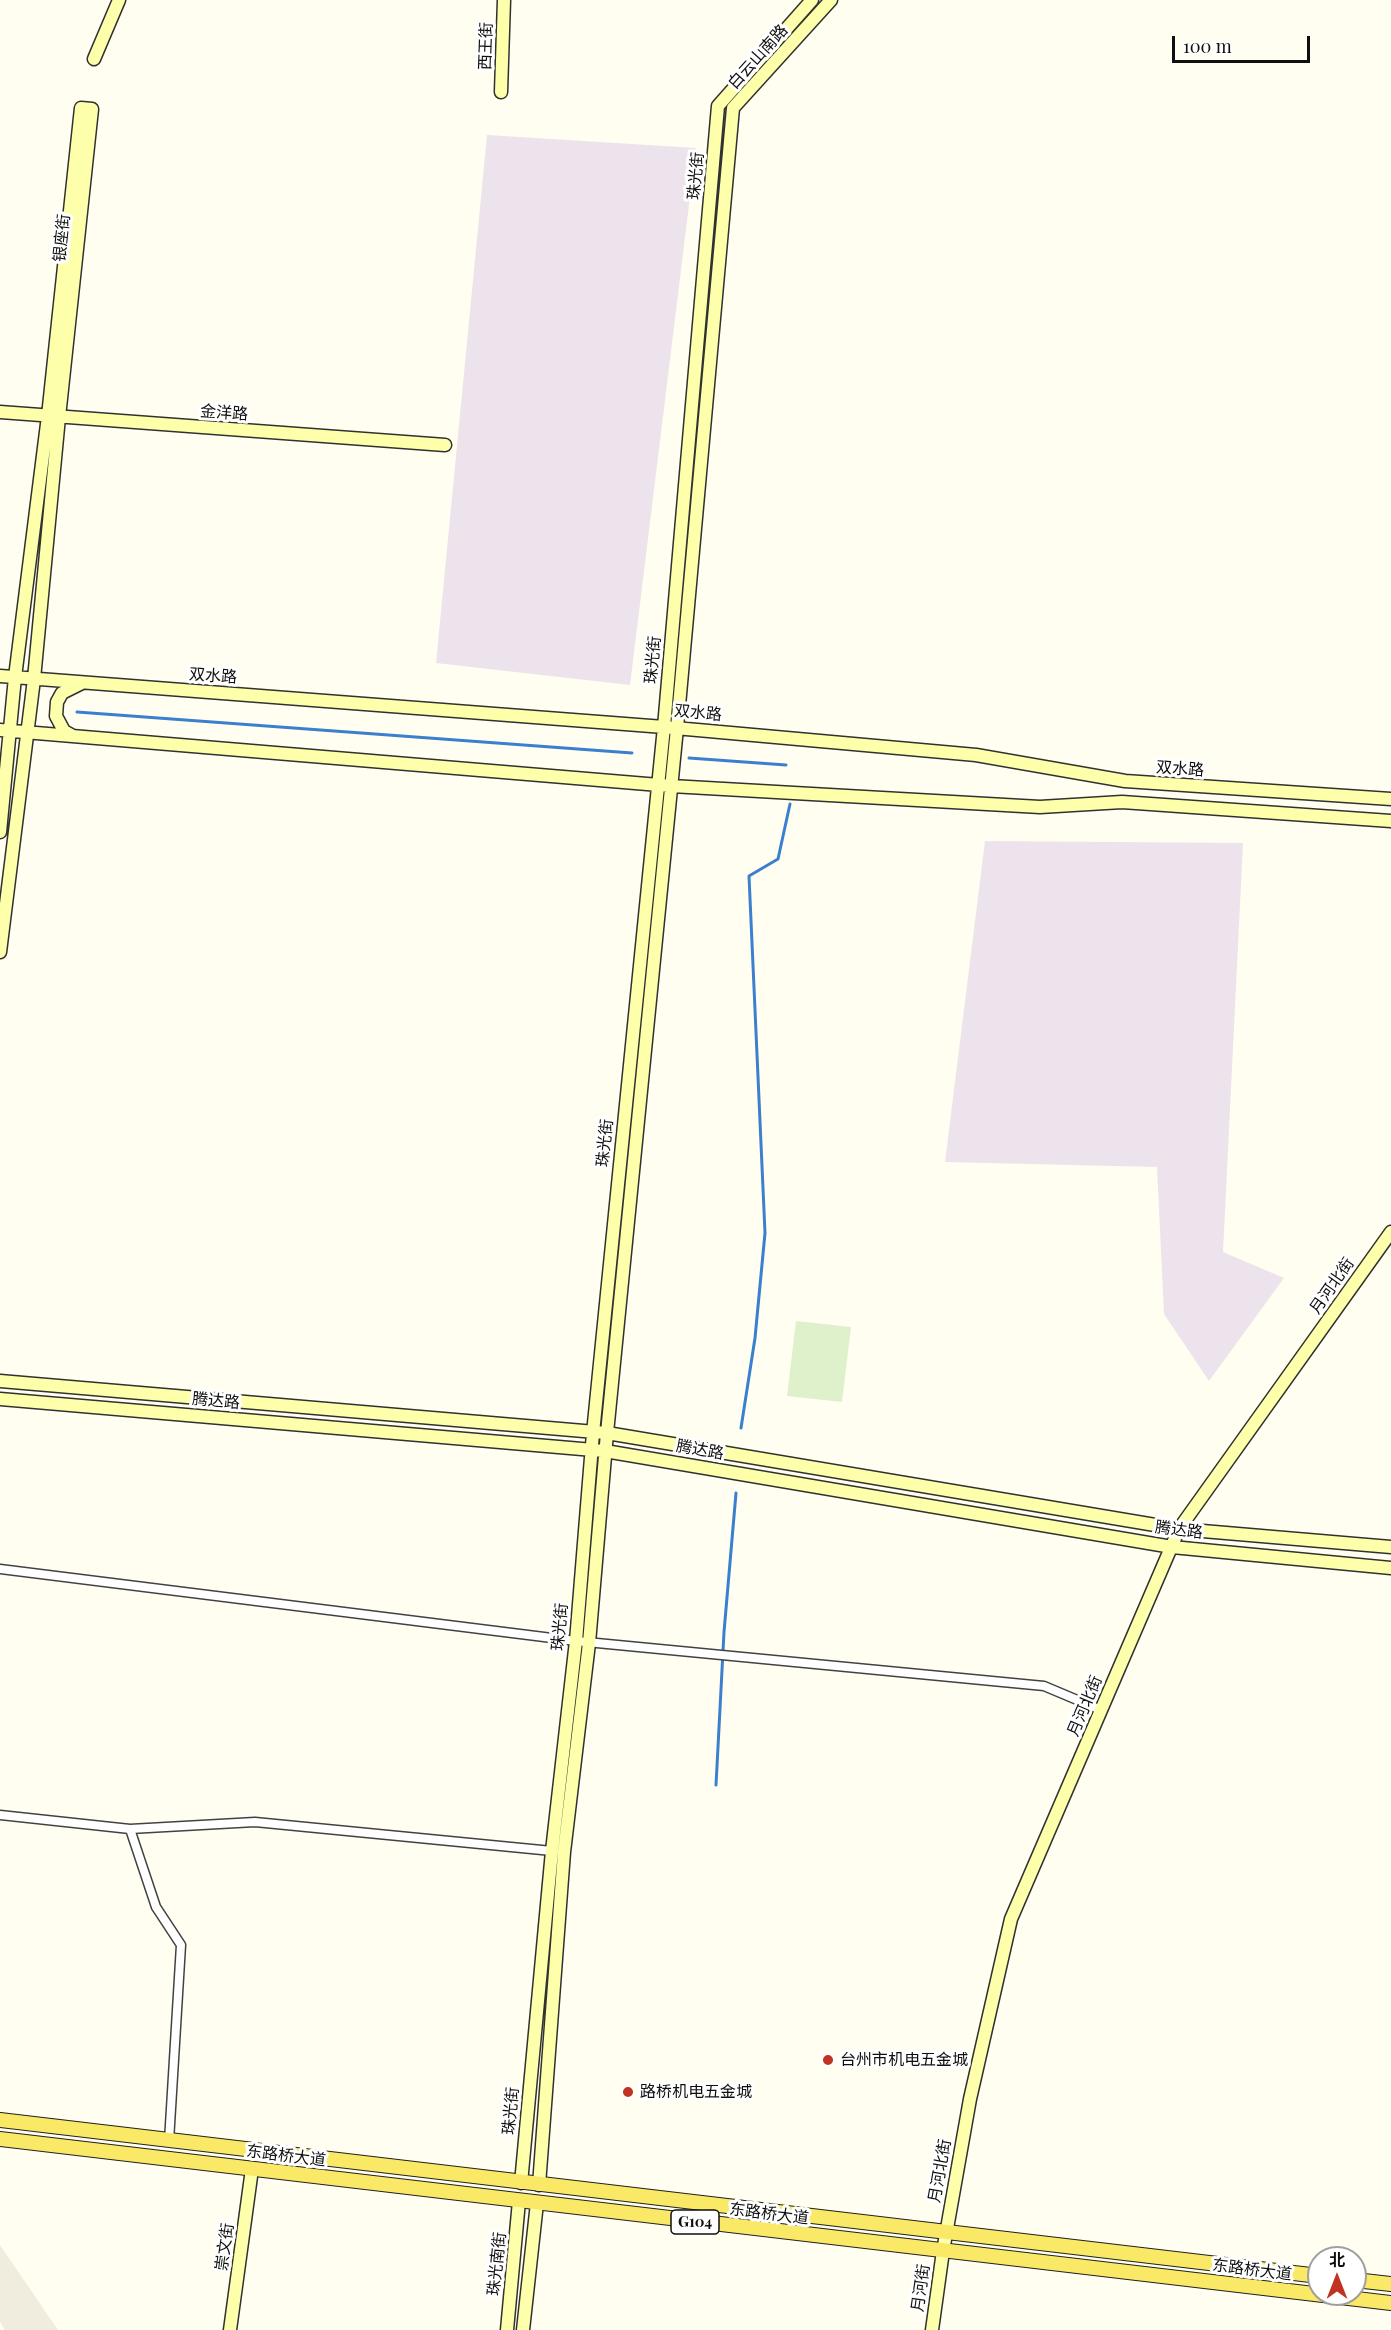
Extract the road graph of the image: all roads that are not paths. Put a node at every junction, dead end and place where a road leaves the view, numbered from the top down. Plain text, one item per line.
1 (119, 0) edge
2 (504, 0) edge
3 (812, 0) edge
4 (831, 0) edge
5 (94, 59) dead end
6 (501, 92) dead end
7 (718, 106) joint
8 (733, 108) joint
9 (0, 412) edge
10 (53, 416) junction
11 (445, 445) dead end
12 (0, 676) edge
13 (15, 677) junction
14 (34, 679) junction
15 (83, 683) junction
16 (664, 727) junction
17 (677, 728) junction
18 (6, 730) edge
19 (26, 732) junction
20 (73, 736) junction
21 (658, 784) junction
22 (671, 786) junction
23 (1391, 800) edge
24 (1391, 821) edge
25 (0, 832) edge
26 (0, 952) edge
27 (1391, 1232) edge
28 (0, 1381) edge
29 (0, 1399) edge
30 (593, 1432) junction
31 (607, 1434) junction
32 (592, 1450) junction
33 (605, 1451) junction
34 (1179, 1529) junction
35 (1172, 1546) junction
36 (1391, 1547) edge
37 (1391, 1568) edge
38 (0, 1569) edge
39 (576, 1641) junction
40 (589, 1643) junction
41 (1101, 1710) junction
42 (0, 1815) edge
43 (130, 1829) junction
44 (552, 1851) junction
45 (0, 2120) edge
46 (0, 2139) edge
47 (169, 2140) junction
48 (252, 2169) junction
49 (521, 2183) junction
50 (539, 2185) junction
51 (519, 2201) junction
52 (537, 2203) junction
53 (946, 2232) junction
54 (943, 2251) junction
55 (1307, 2275) edge
56 (1367, 2281) edge
57 (1391, 2284) edge
58 (1391, 2303) edge
59 (230, 2330) edge
60 (507, 2330) edge
61 (523, 2330) edge
62 (932, 2330) edge

1 - 5 main road
2 - 6 main road, 西王街
3 - 7 main road, 白云山南路
4 - 8 main road, 白云山南路
7 - 16 main road, 珠光街
8 - 17 main road, 珠光街
9 - 10 main road, 金洋路
10 - 10 main road, 银座街
10 - 11 main road, 金洋路
10 - 13 main road, 银座街
10 - 14 main road, 银座街
12 - 13 main road, 双水路
13 - 14 main road, 双水路
13 - 18 main road, 银座街
14 - 15 main road, 双水路
14 - 19 main road, 银座街
15 - 16 main road, 双水路
15 - 20 main road
16 - 17 main road, 双水路
16 - 21 main road, 珠光街
17 - 22 main road, 珠光街
17 - 23 main road, 双水路
18 - 19 main road
18 - 25 main road, 银座街
19 - 20 main road
19 - 26 main road, 银座街
20 - 21 main road
21 - 22 main road
21 - 30 main road, 珠光街
22 - 24 main road
22 - 31 main road, 珠光街
27 - 34 main road, 月河北街
28 - 30 main road, 腾达路
29 - 32 main road, 腾达路
30 - 31 main road, 腾达路
30 - 32 main road, 珠光街
31 - 33 main road, 珠光街
31 - 34 main road, 腾达路
32 - 33 main road, 腾达路
32 - 39 main road, 珠光街
33 - 35 main road, 腾达路
33 - 40 main road, 珠光街
34 - 35 main road, 月河北街
34 - 36 main road, 腾达路
35 - 37 main road, 腾达路
35 - 41 main road, 月河北街
38 - 39 street
39 - 40 street
39 - 44 main road, 珠光街
40 - 41 street
40 - 50 main road, 珠光街
41 - 53 main road, 月河北街
42 - 43 street
43 - 44 street
43 - 47 street
44 - 49 main road, 珠光街
45 - 47 main road, 东路桥大道 / G104
46 - 48 main road, 东路桥大道 / G104
47 - 49 main road, 东路桥大道 / G104
48 - 51 main road, 东路桥大道 / G104
48 - 59 main road, 崇文街
49 - 50 main road, 东路桥大道 / G104
50 - 53 main road, 东路桥大道 / G104
51 - 52 main road, 东路桥大道 / G104
51 - 60 main road, 珠光南街
52 - 54 main road, 东路桥大道 / G104
52 - 61 main road, 珠光南街
53 - 54 main road, 月河北街
53 - 55 main road, 东路桥大道 / G104
54 - 58 main road, 东路桥大道 / G104
54 - 62 main road, 月河街
56 - 57 main road

